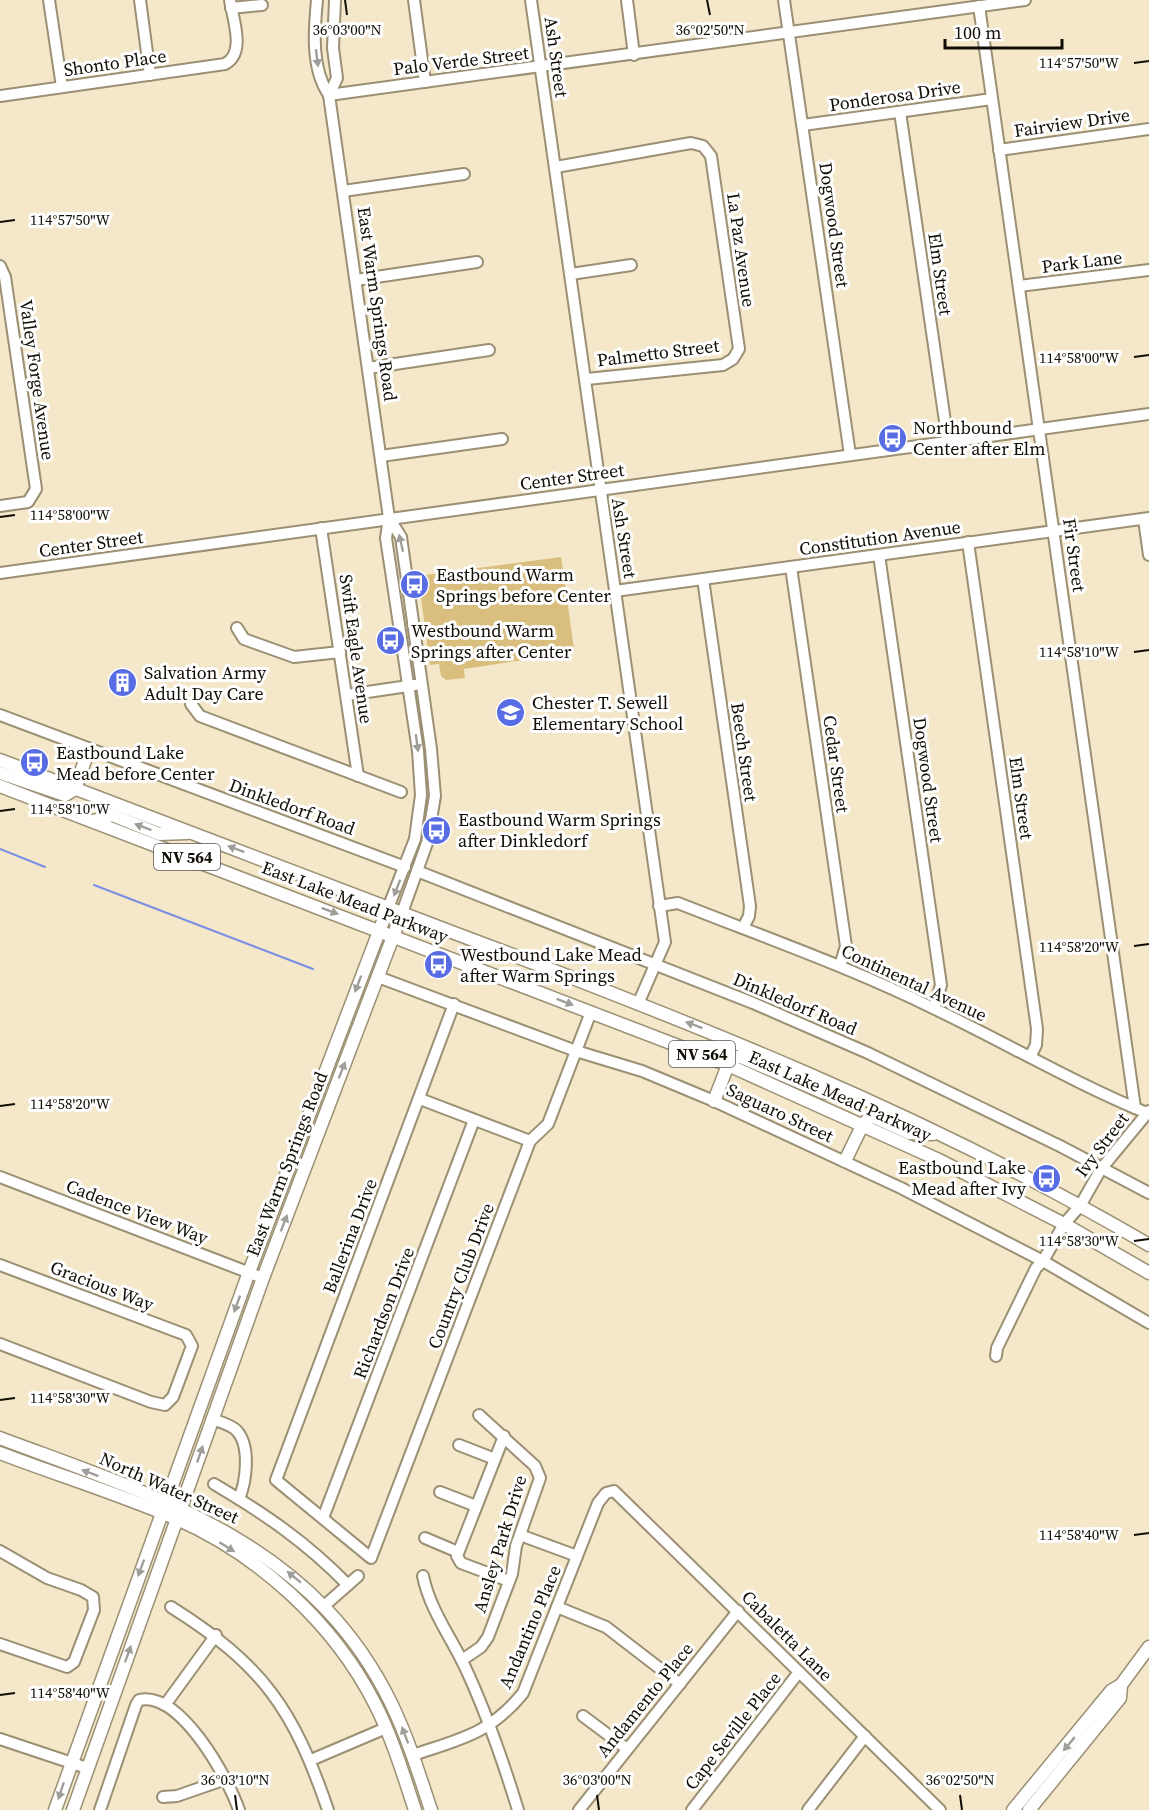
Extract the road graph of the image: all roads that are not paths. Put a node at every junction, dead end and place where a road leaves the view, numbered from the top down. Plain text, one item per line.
1 (49, 0) edge
2 (140, 0) edge
3 (317, 0) edge
4 (335, 0) edge
5 (414, 0) edge
6 (531, 0) edge
7 (627, 0) edge
8 (784, 0) edge
9 (1025, 0) edge
10 (231, 4) edge
11 (262, 5) dead end
12 (979, 6) junction
13 (789, 33) junction
14 (634, 55) junction
15 (541, 67) junction
16 (150, 75) junction
17 (425, 82) junction
18 (62, 87) junction
19 (330, 95) junction
20 (0, 96) edge
21 (992, 99) junction
22 (900, 112) junction
23 (803, 125) junction
24 (1149, 129) edge
25 (999, 150) junction
26 (556, 167) junction
27 (464, 174) dead end
28 (343, 191) junction
29 (477, 262) dead end
30 (630, 265) dead end
31 (0, 266) edge
32 (1149, 270) edge
33 (571, 274) junction
34 (356, 280) junction
35 (1019, 286) junction
36 (489, 350) dead end
37 (733, 359) joint
38 (368, 368) junction
39 (587, 379) junction
40 (1149, 414) edge
41 (1039, 429) junction
42 (501, 439) dead end
43 (948, 442) junction
44 (850, 455) junction
45 (381, 456) junction
46 (600, 490) junction
47 (0, 506) edge
48 (390, 518) junction
49 (1146, 518) edge
50 (321, 528) junction
51 (1054, 530) junction
52 (968, 542) junction
53 (879, 555) junction
54 (1149, 555) edge
55 (791, 567) junction
56 (0, 573) edge
57 (703, 579) junction
58 (615, 591) junction
59 (237, 628) dead end
60 (340, 652) junction
61 (423, 684) junction
62 (408, 686) junction
63 (347, 695) junction
64 (191, 704) dead end
65 (0, 715) edge
66 (89, 749) junction
67 (0, 760) edge
68 (0, 773) edge
69 (358, 776) junction
70 (0, 786) edge
71 (75, 789) junction
72 (401, 792) dead end
73 (94, 821) junction
74 (194, 832) junction
75 (405, 867) junction
76 (417, 871) junction
77 (659, 906) junction
78 (388, 908) junction
79 (402, 913) junction
80 (743, 928) junction
81 (379, 930) junction
82 (393, 935) junction
83 (656, 964) junction
84 (840, 966) junction
85 (378, 977) junction
86 (454, 1004) junction
87 (638, 1004) junction
88 (934, 1008) junction
89 (591, 1012) junction
90 (576, 1051) junction
91 (1030, 1057) junction
92 (728, 1065) junction
93 (864, 1097) junction
94 (420, 1099) junction
95 (714, 1101) junction
96 (1135, 1108) junction
97 (1148, 1112) edge
98 (474, 1120) junction
99 (863, 1124) junction
100 (941, 1134) junction
101 (530, 1141) junction
102 (297, 1145) junction
103 (311, 1151) junction
104 (845, 1161) junction
105 (1101, 1169) junction
106 (0, 1177) edge
107 (1149, 1193) edge
108 (1080, 1206) junction
109 (1064, 1224) junction
110 (1149, 1245) edge
111 (1043, 1261) junction
112 (0, 1265) edge
113 (249, 1272) junction
114 (1149, 1273) edge
115 (263, 1278) junction
116 (1149, 1323) edge
117 (0, 1344) edge
118 (996, 1356) dead end
119 (479, 1415) dead end
120 (212, 1419) junction
121 (504, 1436) junction
122 (0, 1438) edge
123 (459, 1445) dead end
124 (0, 1453) edge
125 (495, 1459) junction
126 (214, 1484) dead end
127 (440, 1492) dead end
128 (609, 1492) joint
129 (239, 1499) junction
130 (476, 1506) junction
131 (162, 1507) junction
132 (178, 1514) junction
133 (323, 1518) junction
134 (520, 1535) junction
135 (425, 1538) dead end
136 (0, 1551) edge
137 (458, 1552) junction
138 (577, 1556) junction
139 (358, 1576) dead end
140 (423, 1576) dead end
141 (509, 1581) junction
142 (348, 1585) junction
143 (324, 1606) junction
144 (557, 1606) junction
145 (171, 1607) dead end
146 (738, 1611) junction
147 (216, 1635) junction
148 (0, 1644) edge
149 (1149, 1647) edge
150 (462, 1660) junction
151 (800, 1672) junction
152 (680, 1684) junction
153 (1121, 1685) junction
154 (165, 1705) junction
155 (583, 1716) dead end
156 (491, 1725) junction
157 (386, 1728) junction
158 (865, 1736) junction
159 (0, 1739) edge
160 (627, 1749) junction
161 (413, 1755) junction
162 (311, 1761) junction
163 (71, 1763) junction
164 (87, 1768) junction
165 (226, 1779) junction
166 (163, 1797) dead end
167 (810, 1809) edge
168 (55, 1810) edge
169 (73, 1810) edge
170 (100, 1810) edge
171 (239, 1810) edge
172 (328, 1810) edge
173 (415, 1810) edge
174 (431, 1810) edge
175 (518, 1810) edge
176 (579, 1810) edge
177 (692, 1810) edge
178 (940, 1810) edge
179 (1014, 1810) edge
180 (1029, 1810) edge

1 - 18 street
2 - 16 street
3 -> 19 street, East Warm Springs Road
4 - 19 street, East Warm Springs Road
5 - 17 street
6 - 15 street, Ash Street
7 - 14 street
8 - 13 street, Dogwood Street
9 - 12 street, Palo Verde Street
10 - 11 street
10 - 16 street, Shonto Place
12 - 13 street, Palo Verde Street
12 - 21 street, Fir Street
13 - 14 street, Palo Verde Street
13 - 23 street, Dogwood Street
14 - 15 street, Palo Verde Street
15 - 17 street, Palo Verde Street
15 - 26 street, Ash Street
16 - 18 street, Shonto Place
17 - 19 street, Palo Verde Street
18 - 20 street, Shonto Place
19 - 28 street, East Warm Springs Road
21 - 22 street, Ponderosa Drive
21 - 25 street, Fir Street
22 - 23 street, Ponderosa Drive
22 - 43 street, Elm Street
23 - 44 street, Dogwood Street
24 - 25 street, Fairview Drive
25 - 35 street, Fir Street
26 - 33 street, Ash Street
26 - 37 street, La Paz Avenue
27 - 28 street
28 - 34 street, East Warm Springs Road
29 - 34 street
30 - 33 street
31 - 47 street, Valley Forge Avenue
32 - 35 street, Park Lane
33 - 39 street, Ash Street
34 - 38 street, East Warm Springs Road
35 - 41 street, Fir Street
36 - 38 street
37 - 39 street, Palmetto Street
38 - 45 street, East Warm Springs Road
39 - 46 street, Ash Street
40 - 41 street, Center Street
41 - 43 street, Center Street
41 - 51 street, Fir Street
42 - 45 street
43 - 44 street, Center Street
44 - 46 street, Center Street
45 - 48 street, East Warm Springs Road
46 - 48 street, Center Street
46 - 58 street, Ash Street
48 - 50 street, Center Street
61 -> 48 street, East Warm Springs Road
48 - 62 street, East Warm Springs Road
49 - 51 street, Constitution Avenue
49 - 54 street
50 - 56 street, Center Street
50 - 60 street, Swift Eagle Avenue
51 - 52 street, Constitution Avenue
51 - 96 street, Fir Street
52 - 53 street, Constitution Avenue
52 - 91 street, Elm Street
53 - 55 street, Constitution Avenue
53 - 88 street, Dogwood Street
55 - 57 street, Constitution Avenue
55 - 84 street, Cedar Street
57 - 58 street, Constitution Avenue
57 - 80 street, Beech Street
58 - 77 street, Ash Street
59 - 60 street
60 - 63 street, Swift Eagle Avenue
61 - 62 street
61 - 76 street, East Warm Springs Road
62 - 63 street
62 -> 75 street, East Warm Springs Road
63 - 69 street, Swift Eagle Avenue
64 - 69 street
65 - 66 street, Dinkledorf Road
66 - 71 main road
66 - 75 street, Dinkledorf Road
67 - 71 main road, East Lake Mead Parkway / NV 564
68 - 71 main road
69 - 72 street
70 - 73 main road, East Lake Mead Parkway / NV 564
71 - 74 main road, East Lake Mead Parkway / NV 564
74 -> 73 main road
73 -> 81 main road, East Lake Mead Parkway / NV 564
78 -> 74 main road, East Lake Mead Parkway / NV 564
75 -> 78 street, East Warm Springs Road
76 - 79 street, East Warm Springs Road
76 - 83 street, Dinkledorf Road
77 - 80 street, Continental Avenue
77 - 83 street, Ash Street
78 - 79 main road, East Lake Mead Parkway / NV 564
78 - 81 main road, East Warm Springs Road
79 - 82 main road, East Warm Springs Road
79 - 87 main road, East Lake Mead Parkway / NV 564
80 - 84 street, Continental Avenue
81 - 82 main road, East Lake Mead Parkway / NV 564
81 -> 102 main road, East Warm Springs Road
82 - 85 main road, East Warm Springs Road
82 -> 89 main road, East Lake Mead Parkway / NV 564
83 - 87 street, Ash Street
83 - 105 street, Dinkledorf Road
84 - 88 street, Continental Avenue
85 - 86 street, Saguaro Street
103 -> 85 main road, East Warm Springs Road
86 - 90 street, Saguaro Street
86 - 94 street, Ballerina Drive
93 -> 87 main road, East Lake Mead Parkway / NV 564
88 - 91 street, Continental Avenue
89 - 90 street, Country Club Drive
89 - 92 main road, East Lake Mead Parkway / NV 564
90 - 95 street, Saguaro Street
90 - 101 street, Country Club Drive
91 - 96 street, Continental Avenue
92 - 93 main road
92 - 95 main road
92 - 99 main road, East Lake Mead Parkway / NV 564
93 - 100 main road, East Lake Mead Parkway / NV 564
94 - 98 street
94 - 133 street, Ballerina Drive
95 - 104 street, Saguaro Street
96 - 97 street, Continental Avenue
97 - 105 street, Ivy Street
98 - 101 street
98 - 133 street, Richardson Drive
99 - 100 main road
99 - 104 main road
99 - 109 main road, East Lake Mead Parkway / NV 564
100 - 108 main road, East Lake Mead Parkway / NV 564
101 - 133 street, Country Club Drive
102 - 103 main road
102 - 113 main road, East Warm Springs Road
115 -> 103 main road, East Warm Springs Road
104 - 111 street, Saguaro Street
105 - 107 street, Dinkledorf Road
105 - 108 street, Ivy Street
106 - 113 street, Cadence View Way
108 - 109 street, Ivy Street
108 - 110 main road, East Lake Mead Parkway / NV 564
109 - 111 street, Ivy Street
109 - 114 main road, East Lake Mead Parkway / NV 564
111 - 116 street, Saguaro Street
111 - 118 street, Ivy Street
112 - 117 street, Gracious Way
113 - 115 street, Cadence View Way
113 -> 131 main road, East Warm Springs Road
115 - 120 main road, East Warm Springs Road
119 - 121 street, Ansley Park Drive
120 - 129 street
132 -> 120 main road, East Warm Springs Road
121 - 125 street
121 - 134 street, Ansley Park Drive
131 -> 122 main road, North Water Street
123 - 125 street
124 - 131 main road, North Water Street
125 - 130 street
126 - 129 street
127 - 130 street
128 - 138 street, Andantino Place
128 - 146 street, Cabaletta Lane
129 - 142 street
130 - 137 street
131 - 132 main road, North Water Street
131 -> 163 main road, East Warm Springs Road
143 -> 132 main road, North Water Street
132 -> 157 main road, North Water Street
164 -> 132 main road, East Warm Springs Road
134 - 138 street
134 - 141 street, Ansley Park Drive
135 - 137 street
136 - 148 street
137 - 141 street
138 - 144 street, Andantino Place
139 - 142 street
140 - 150 street
141 - 150 street, Ansley Park Drive
142 - 143 street
161 -> 143 main road, North Water Street
144 - 152 street
144 - 156 street, Andantino Place
145 - 147 street
146 - 151 street, Cabaletta Lane
146 - 152 street, Andamento Place
147 - 154 street
147 - 162 street
149 - 153 main road
150 - 156 street
151 - 158 street, Cabaletta Lane
151 - 177 street, Cape Seville Place
152 - 160 street, Andamento Place
153 -> 179 main road
153 - 180 main road
154 - 165 street
154 - 170 street
155 - 160 street
156 - 161 street, Andantino Place
156 - 175 street
157 - 162 street
157 - 173 main road, North Water Street
158 - 167 street
158 - 178 street, Cabaletta Lane
159 - 163 street
160 - 176 street, Andamento Place
161 - 174 main road, North Water Street
162 - 172 street
163 - 164 street
163 -> 168 main road, East Warm Springs Road
164 - 169 main road, East Warm Springs Road
165 - 166 street
165 - 171 street

